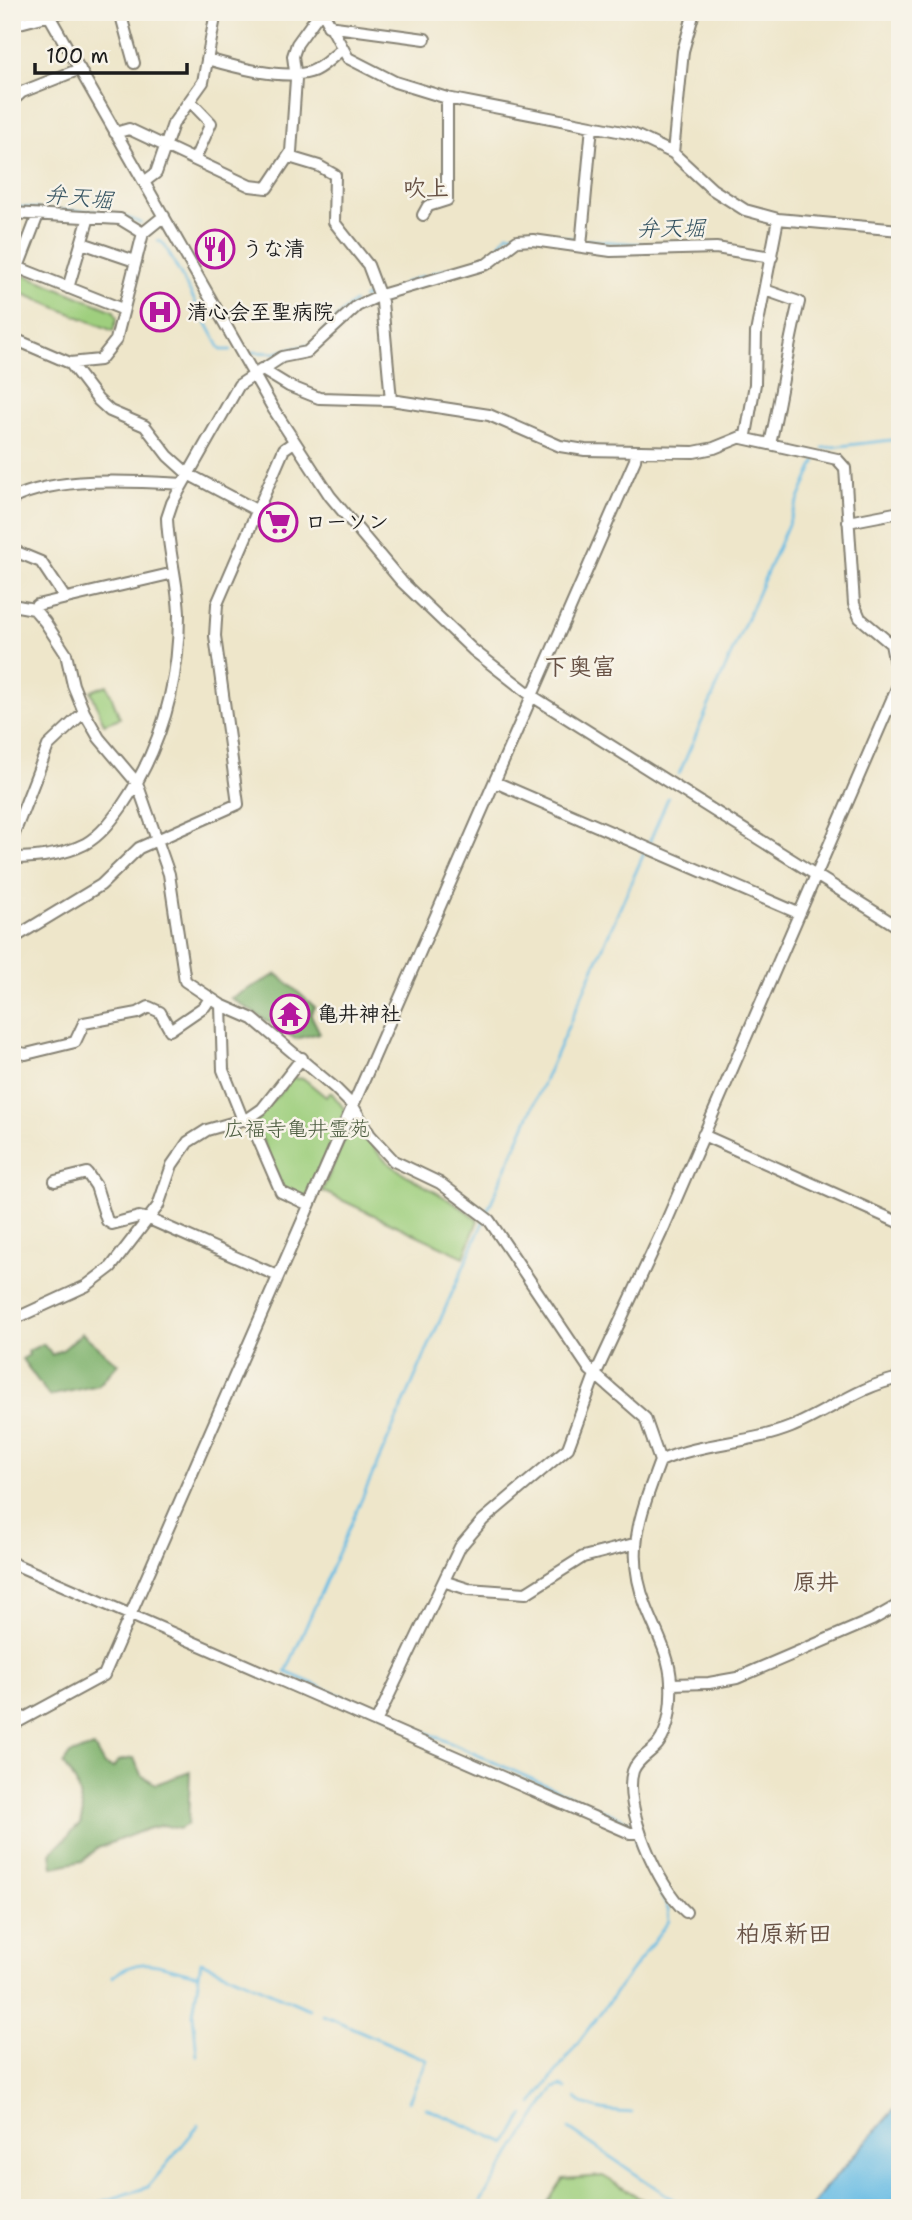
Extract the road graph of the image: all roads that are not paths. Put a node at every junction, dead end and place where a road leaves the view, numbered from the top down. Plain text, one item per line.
1 (62, 12) edge
2 (120, 12) edge
3 (216, 12) edge
4 (322, 12) edge
5 (694, 12) edge
6 (49, 15) edge
7 (12, 26) edge
8 (328, 26) junction
9 (425, 39) dead end
10 (341, 50) junction
11 (207, 58) junction
12 (134, 64) dead end
13 (80, 69) junction
14 (296, 75) junction
15 (12, 84) edge
16 (22, 92) junction
17 (447, 98) junction
18 (12, 101) edge
19 (190, 101) junction
20 (592, 126) junction
21 (115, 133) junction
22 (164, 144) junction
23 (673, 153) junction
24 (289, 157) junction
25 (195, 159) junction
26 (144, 182) junction
27 (12, 213) edge
28 (38, 215) junction
29 (423, 215) dead end
30 (164, 216) junction
31 (89, 217) junction
32 (778, 219) junction
33 (900, 230) edge
34 (143, 233) junction
35 (82, 243) junction
36 (581, 246) junction
37 (772, 257) junction
38 (135, 261) junction
39 (19, 268) junction
40 (12, 283) edge
41 (68, 288) junction
42 (765, 290) junction
43 (381, 295) junction
44 (122, 309) junction
45 (12, 338) edge
46 (69, 363) junction
47 (257, 372) junction
48 (391, 400) junction
49 (742, 438) junction
50 (294, 442) junction
51 (769, 444) junction
52 (636, 453) junction
53 (185, 479) junction
54 (12, 499) edge
55 (256, 510) junction
56 (900, 512) edge
57 (848, 522) junction
58 (12, 551) edge
59 (174, 573) junction
60 (65, 598) junction
61 (12, 605) edge
62 (34, 609) junction
63 (898, 665) edge
64 (899, 683) edge
65 (900, 692) edge
66 (532, 696) junction
67 (84, 712) junction
68 (495, 782) junction
69 (137, 783) junction
70 (159, 838) junction
71 (12, 839) edge
72 (12, 858) edge
73 (816, 875) junction
74 (798, 913) junction
75 (900, 928) edge
76 (12, 939) edge
77 (209, 998) junction
78 (222, 1005) junction
79 (12, 1051) edge
80 (302, 1058) junction
81 (353, 1106) junction
82 (246, 1119) junction
83 (702, 1135) junction
84 (55, 1181) dead end
85 (309, 1205) junction
86 (149, 1219) junction
87 (900, 1223) edge
88 (278, 1276) junction
89 (12, 1320) edge
90 (595, 1375) junction
91 (900, 1378) edge
92 (660, 1461) junction
93 (634, 1544) junction
94 (12, 1563) edge
95 (446, 1582) junction
96 (900, 1604) edge
97 (131, 1614) junction
98 (671, 1684) junction
99 (379, 1715) junction
100 (12, 1726) edge
101 (640, 1833) junction
102 (686, 1912) dead end

1 - 6 street
2 - 12 street
3 - 11 street
4 - 8 street
4 - 14 street
5 - 23 street
6 - 7 street
6 - 13 street
8 - 9 street
8 - 10 street
10 - 14 street
10 - 17 street
11 - 14 street
11 - 19 street
13 - 16 street
13 - 21 street
14 - 24 street
15 - 16 street
16 - 18 street
17 - 20 street
17 - 29 street
19 - 22 street
19 - 25 street
20 - 23 street
20 - 36 street
21 - 22 street
21 - 26 street
22 - 25 street
22 - 26 street
23 - 32 street
24 - 25 street
24 - 43 street
26 - 30 street
27 - 28 street
28 - 31 street
28 - 39 street
30 - 34 street
30 - 47 street
31 - 34 street
31 - 35 street
32 - 33 street
32 - 37 street
34 - 38 street
35 - 38 street
35 - 41 street
36 - 37 street
36 - 43 street
37 - 42 street
38 - 44 street
39 - 40 street
39 - 41 street
41 - 44 street
42 - 49 street
42 - 51 street
43 - 47 street
43 - 48 street
44 - 46 street
45 - 46 street
46 - 53 street
47 - 48 street
47 - 50 street
47 - 53 street
48 - 52 street
49 - 51 street
49 - 52 street
50 - 55 street
50 - 66 street
51 - 57 street
52 - 66 street
53 - 54 street
53 - 55 street
53 - 59 street
55 - 70 street
56 - 57 street
57 - 63 street
58 - 60 street
59 - 60 street
59 - 69 street
60 - 62 street
61 - 62 street
62 - 67 street
63 - 64 street
64 - 65 street
64 - 73 street
66 - 68 street
66 - 73 street
67 - 69 street
67 - 71 street
68 - 74 street
68 - 81 street
69 - 70 street
69 - 72 street
70 - 76 street
70 - 77 street
73 - 74 street
73 - 75 street
74 - 83 street
77 - 78 street
77 - 79 street
78 - 80 street
78 - 82 street
80 - 81 street
80 - 82 street
81 - 85 street
81 - 90 street
82 - 85 street
82 - 86 street
83 - 87 street
83 - 90 street
84 - 86 street
85 - 88 street
86 - 88 street
86 - 89 street
88 - 97 street
90 - 92 street
90 - 95 street
91 - 92 street
92 - 93 street
93 - 95 street
93 - 98 street
94 - 97 street
95 - 99 street
96 - 98 street
97 - 99 street
97 - 100 street
98 - 101 street
99 - 101 street
101 - 102 street

